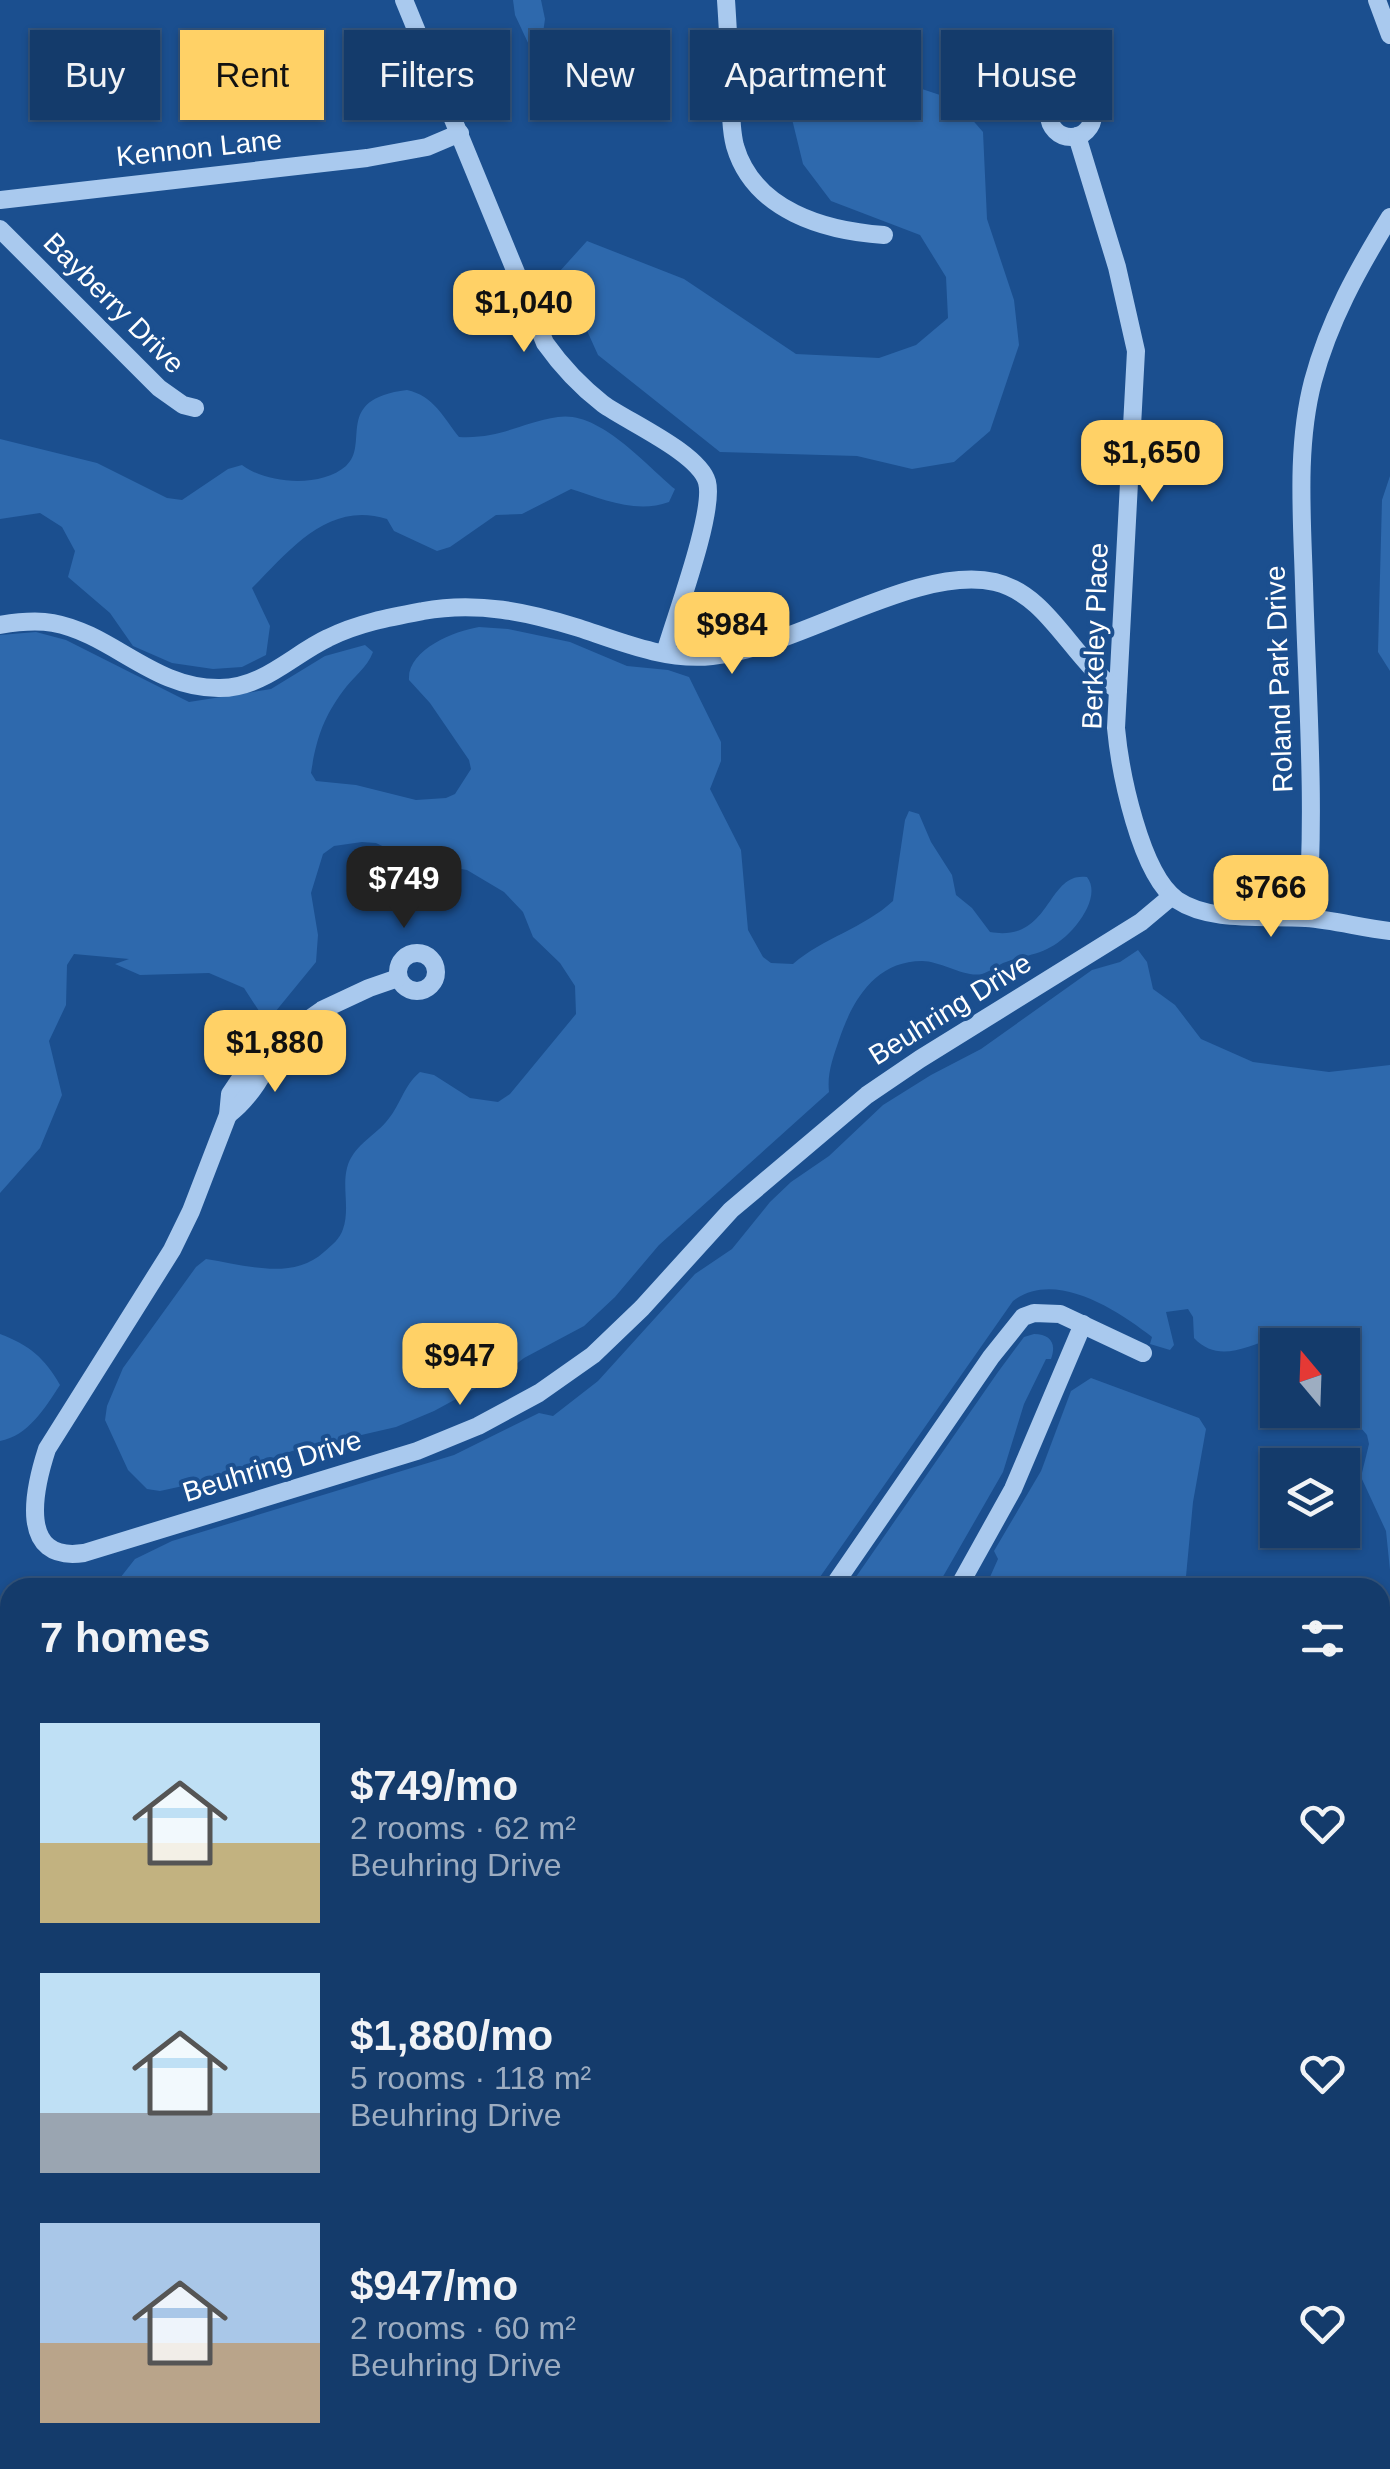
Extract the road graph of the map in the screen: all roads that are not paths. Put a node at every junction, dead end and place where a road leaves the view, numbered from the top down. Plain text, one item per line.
1 (404, 0) edge
2 (726, 0) edge
3 (1377, 0) edge
4 (1390, 35) edge
5 (460, 133) junction
6 (1077, 136) dead end
7 (0, 200) edge
8 (1390, 216) edge
9 (0, 229) edge
10 (884, 235) dead end
11 (195, 408) dead end
12 (0, 624) edge
13 (665, 653) junction
14 (1118, 690) junction
15 (1172, 896) junction
16 (1307, 918) junction
17 (1390, 931) edge
18 (398, 978) dead end
19 (1083, 1324) junction
20 (1143, 1353) dead end
21 (839, 1578) edge
22 (964, 1578) edge

1 - 5 street
2 - 10 street
3 - 4 street
5 - 7 street, Kennon Lane
5 - 13 street
6 - 14 street, Berkeley Place
8 - 16 street, Roland Park Drive
9 - 11 street, Bayberry Drive
12 - 13 street
13 - 14 street
14 - 15 street, Berkeley Place
15 - 16 street
15 - 18 street, Beuhring Drive
16 - 17 street
19 - 20 street
19 - 21 street
19 - 22 street

